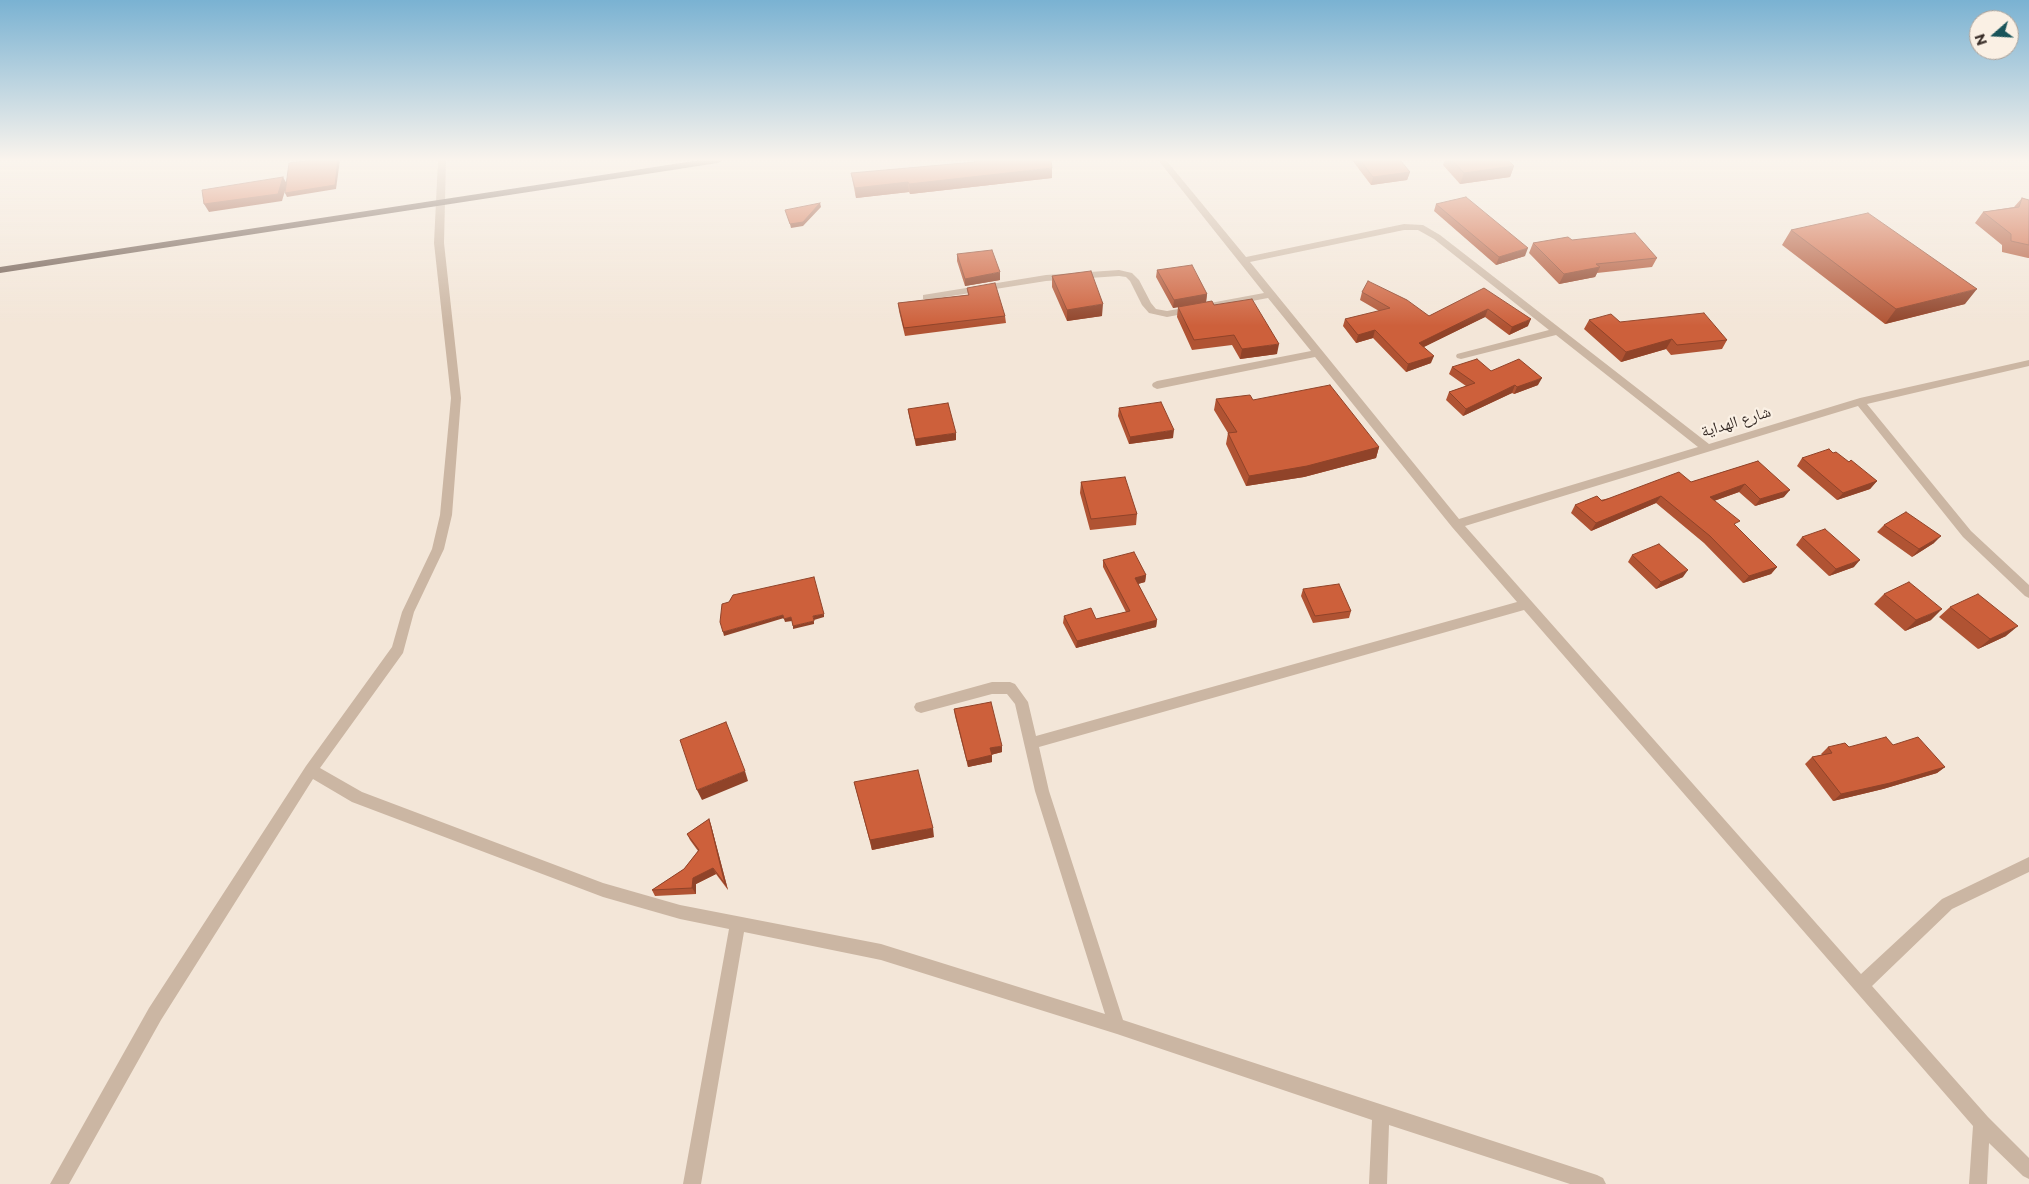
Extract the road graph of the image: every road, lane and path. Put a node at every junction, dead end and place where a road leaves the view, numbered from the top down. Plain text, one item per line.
1 (354, 215) edge
2 (439, 215) edge
3 (1206, 215) edge
4 (1242, 261) junction
5 (0, 270) edge
6 (1270, 295) junction
7 (926, 297) dead end
8 (1558, 331) junction
9 (1316, 353) junction
10 (1461, 356) dead end
11 (2029, 362) edge
12 (1157, 385) dead end
13 (1860, 402) junction
14 (1707, 448) junction
15 (1456, 524) junction
16 (2029, 593) edge
17 (1526, 604) junction
18 (921, 707) dead end
19 (1031, 743) junction
20 (311, 770) junction
21 (2029, 864) edge
22 (738, 923) junction
23 (1861, 985) junction
24 (1117, 1026) junction
25 (1380, 1114) junction
26 (1982, 1123) junction
27 (2029, 1170) edge
28 (59, 1184) edge
29 (692, 1184) edge
30 (1378, 1184) edge
31 (1597, 1184) edge
32 (1978, 1184) edge

1 - 5 highway
2 - 20 street
3 - 4 street
4 - 6 street
4 - 8 street
6 - 7 street
6 - 9 street
8 - 10 street
8 - 14 street
9 - 12 street
9 - 15 street
11 - 13 street, شارع الهداية
13 - 14 street, شارع الهداية
13 - 16 street
14 - 15 street, شارع الهداية
15 - 17 street
17 - 19 street
17 - 23 street
18 - 19 street
19 - 24 street
20 - 22 street
20 - 28 street
21 - 23 street
22 - 24 street
22 - 29 street
23 - 26 street
24 - 25 street
25 - 30 street
25 - 31 street
26 - 27 street
26 - 32 street

